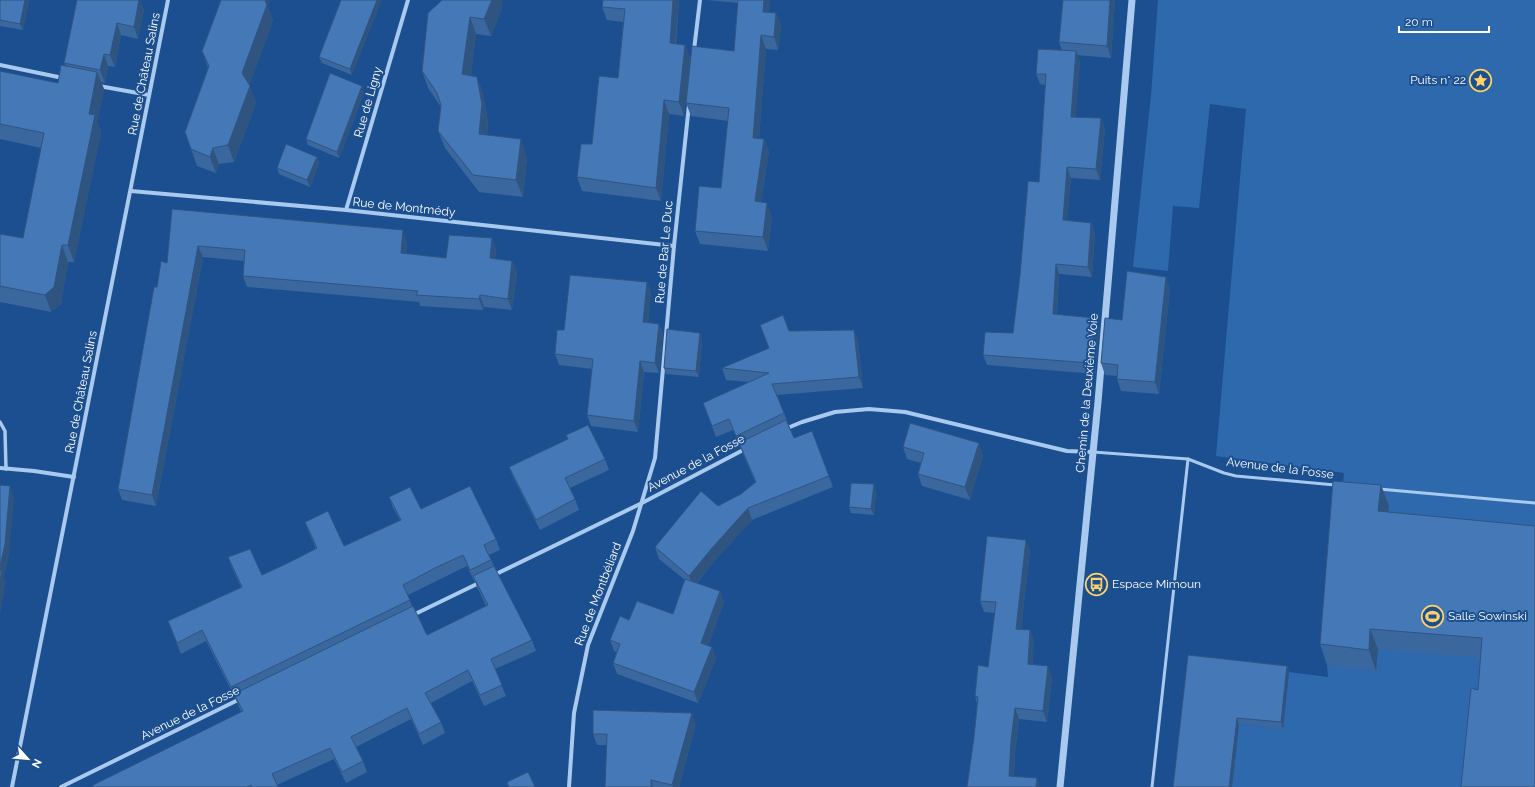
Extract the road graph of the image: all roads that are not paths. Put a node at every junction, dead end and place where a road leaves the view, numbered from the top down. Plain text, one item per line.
1 (168, 0) edge
2 (408, 0) edge
3 (700, 0) edge
4 (1132, 0) edge
5 (694, 56) edge
6 (0, 65) edge
7 (70, 80) edge
8 (94, 85) edge
9 (150, 95) junction
10 (689, 103) edge
11 (131, 191) junction
12 (346, 210) junction
13 (674, 246) junction
14 (0, 422) edge
15 (781, 431) edge
16 (754, 445) edge
17 (1093, 452) junction
18 (1188, 459) junction
19 (0, 468) edge
20 (6, 469) junction
21 (74, 477) junction
22 (1338, 485) edge
23 (1378, 489) edge
24 (1535, 503) edge
25 (640, 504) junction
26 (490, 577) edge
27 (483, 581) edge
28 (411, 616) edge
29 (247, 696) edge
30 (12, 787) edge
31 (61, 787) edge
32 (569, 787) edge
33 (1060, 787) edge
34 (1152, 787) edge

1 - 9 street, Rue de Château Salins
2 - 12 street, Rue de Ligny
3 - 5 street
4 - 17 street, Chemin de la Deuxième Voie
6 - 7 street
8 - 9 street
9 - 11 street, Rue de Château Salins
10 - 13 street, Rue de Bar Le Duc
11 - 12 street, Rue de Montmédy
11 - 21 street, Rue de Château Salins
12 - 13 street, Rue de Montmédy
13 - 25 street, Rue de Bar Le Duc
14 - 20 street
15 - 17 street, Avenue de la Fosse
16 - 25 street, Avenue de la Fosse
17 - 18 lane, Avenue de la Fosse
17 - 33 street, Chemin de la Deuxième Voie
18 - 22 lane, Avenue de la Fosse
18 - 34 lane
19 - 20 street
20 - 21 street
21 - 30 street, Rue de Château Salins
23 - 24 lane
25 - 26 street, Avenue de la Fosse
25 - 32 street, Rue de Montbéliard
27 - 28 street
29 - 31 street, Avenue de la Fosse

